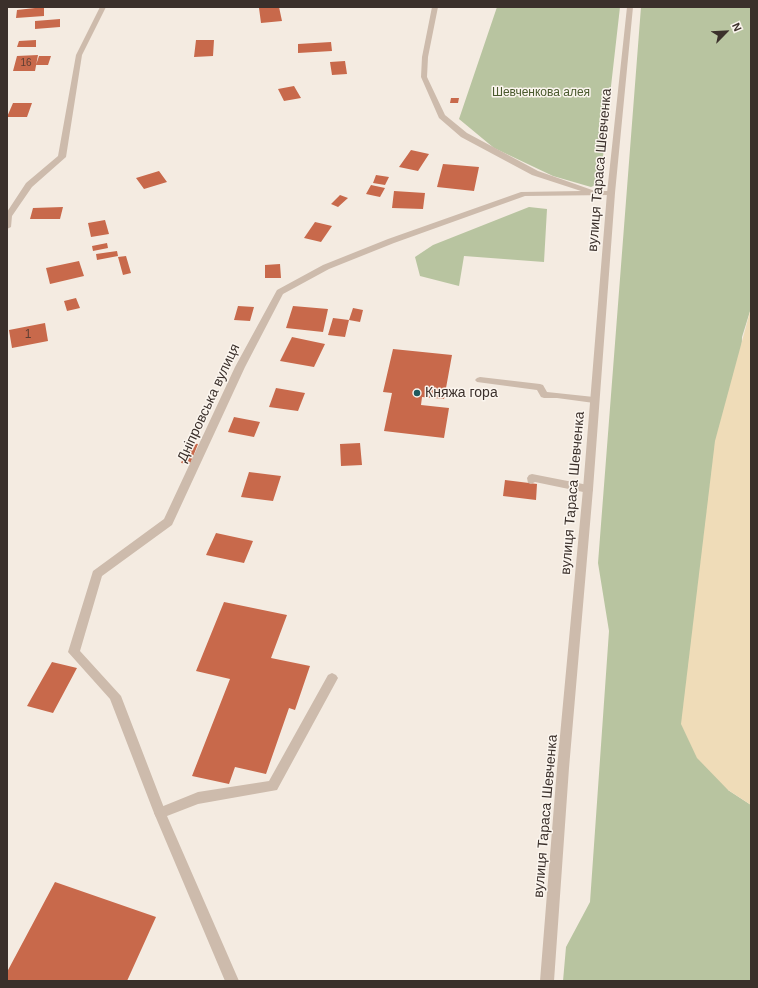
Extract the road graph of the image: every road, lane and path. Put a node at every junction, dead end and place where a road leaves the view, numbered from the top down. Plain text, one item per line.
1 (103, 7) edge
2 (435, 7) edge
3 (630, 7) edge
4 (596, 193) junction
5 (611, 193) junction
6 (7, 226) edge
7 (480, 380) dead end
8 (594, 400) junction
9 (531, 480) dead end
10 (588, 489) junction
11 (332, 678) dead end
12 (160, 813) junction
13 (232, 981) edge
14 (546, 981) edge

1 - 6 street
2 - 4 street
3 - 5 street, вулиця Тараса Шевченка
4 - 5 street, Дніпровська вулиця
4 - 12 street, Дніпровська вулиця
5 - 8 street, вулиця Тараса Шевченка
7 - 8 street
8 - 10 street, вулиця Тараса Шевченка
9 - 10 street
10 - 14 street, вулиця Тараса Шевченка
11 - 12 street
12 - 13 street

